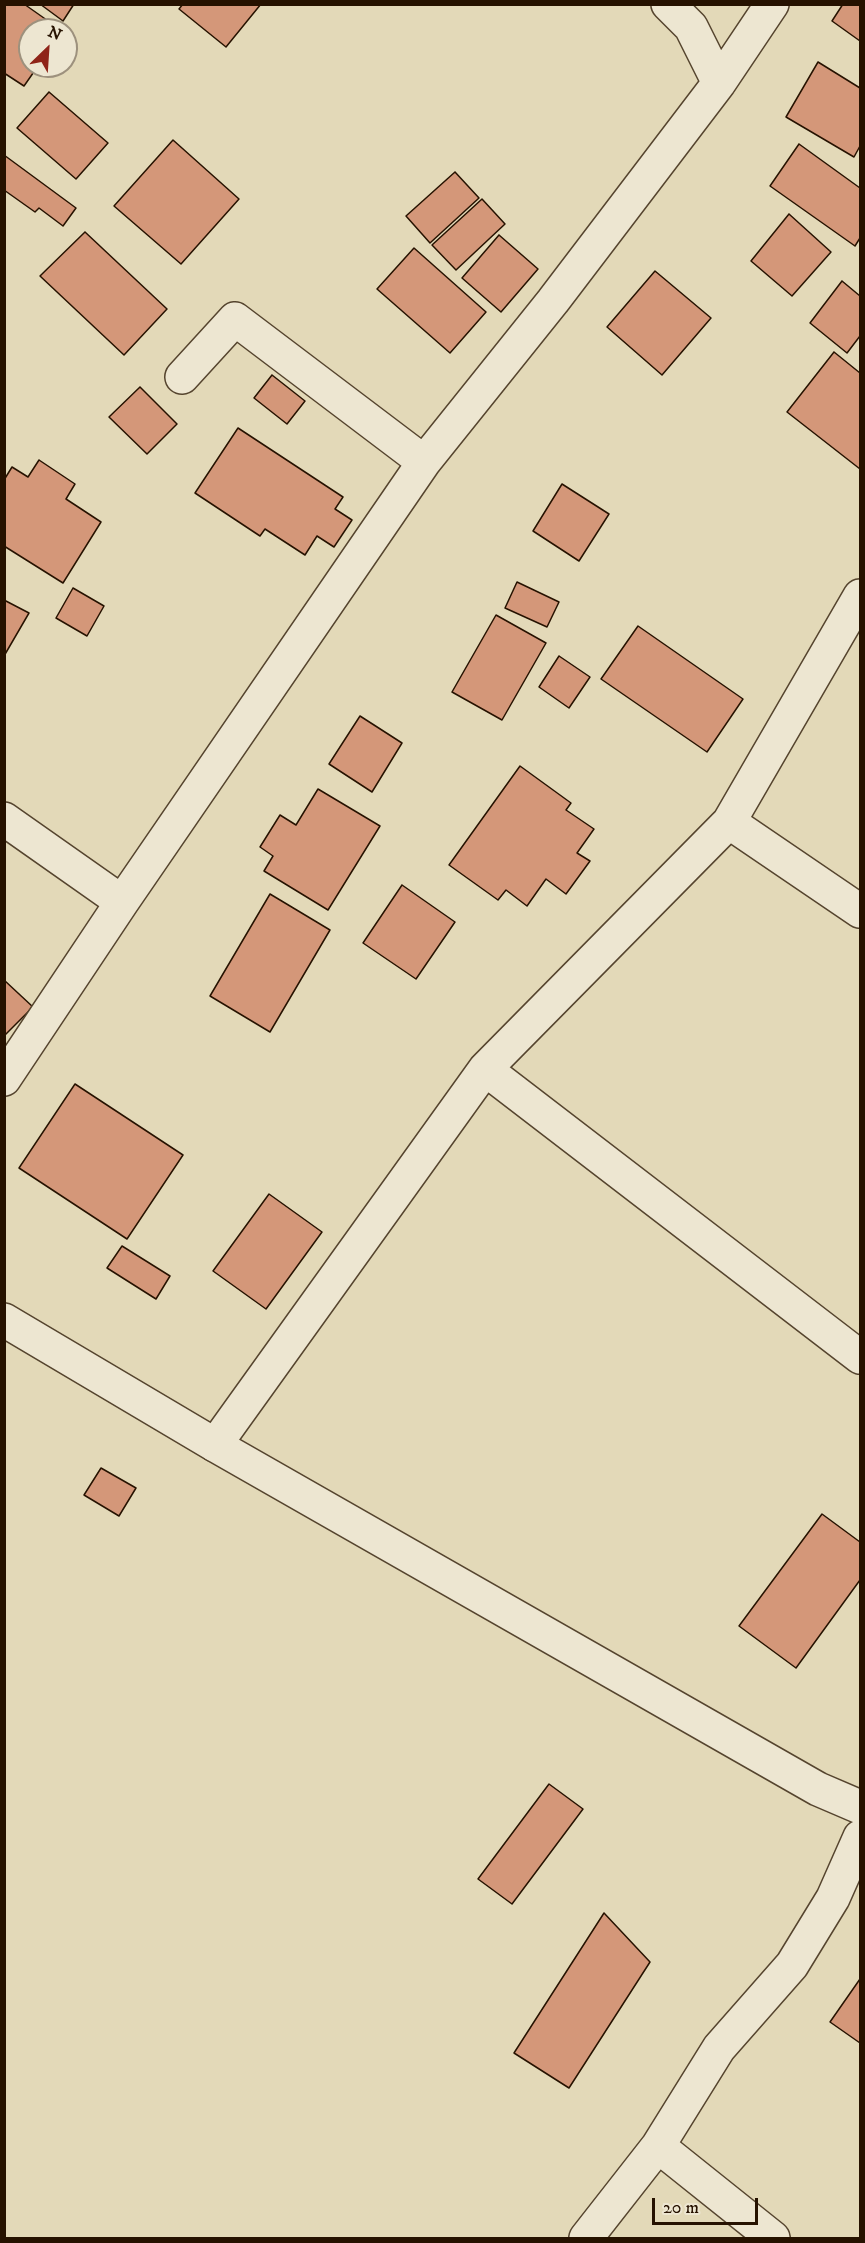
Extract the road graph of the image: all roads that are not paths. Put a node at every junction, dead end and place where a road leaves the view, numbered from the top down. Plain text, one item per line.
1 (668, 4) edge
2 (772, 4) edge
3 (719, 83) junction
4 (183, 377) dead end
5 (424, 462) junction
6 (861, 596) edge
7 (4, 819) edge
8 (729, 822) junction
9 (122, 902) junction
10 (861, 911) edge
11 (485, 1069) junction
12 (4, 1079) edge
13 (4, 1320) edge
14 (861, 1358) edge
15 (215, 1445) junction
16 (861, 1807) edge
17 (861, 1837) edge
18 (658, 2146) junction
19 (586, 2238) edge
20 (773, 2238) edge

1 - 3 street
2 - 3 street
3 - 5 street
4 - 5 street
5 - 9 street
6 - 8 street
7 - 9 street
8 - 10 street
8 - 11 street
9 - 12 street
11 - 14 street
11 - 15 street
13 - 15 street
15 - 16 street
17 - 18 street
18 - 19 street
18 - 20 street

